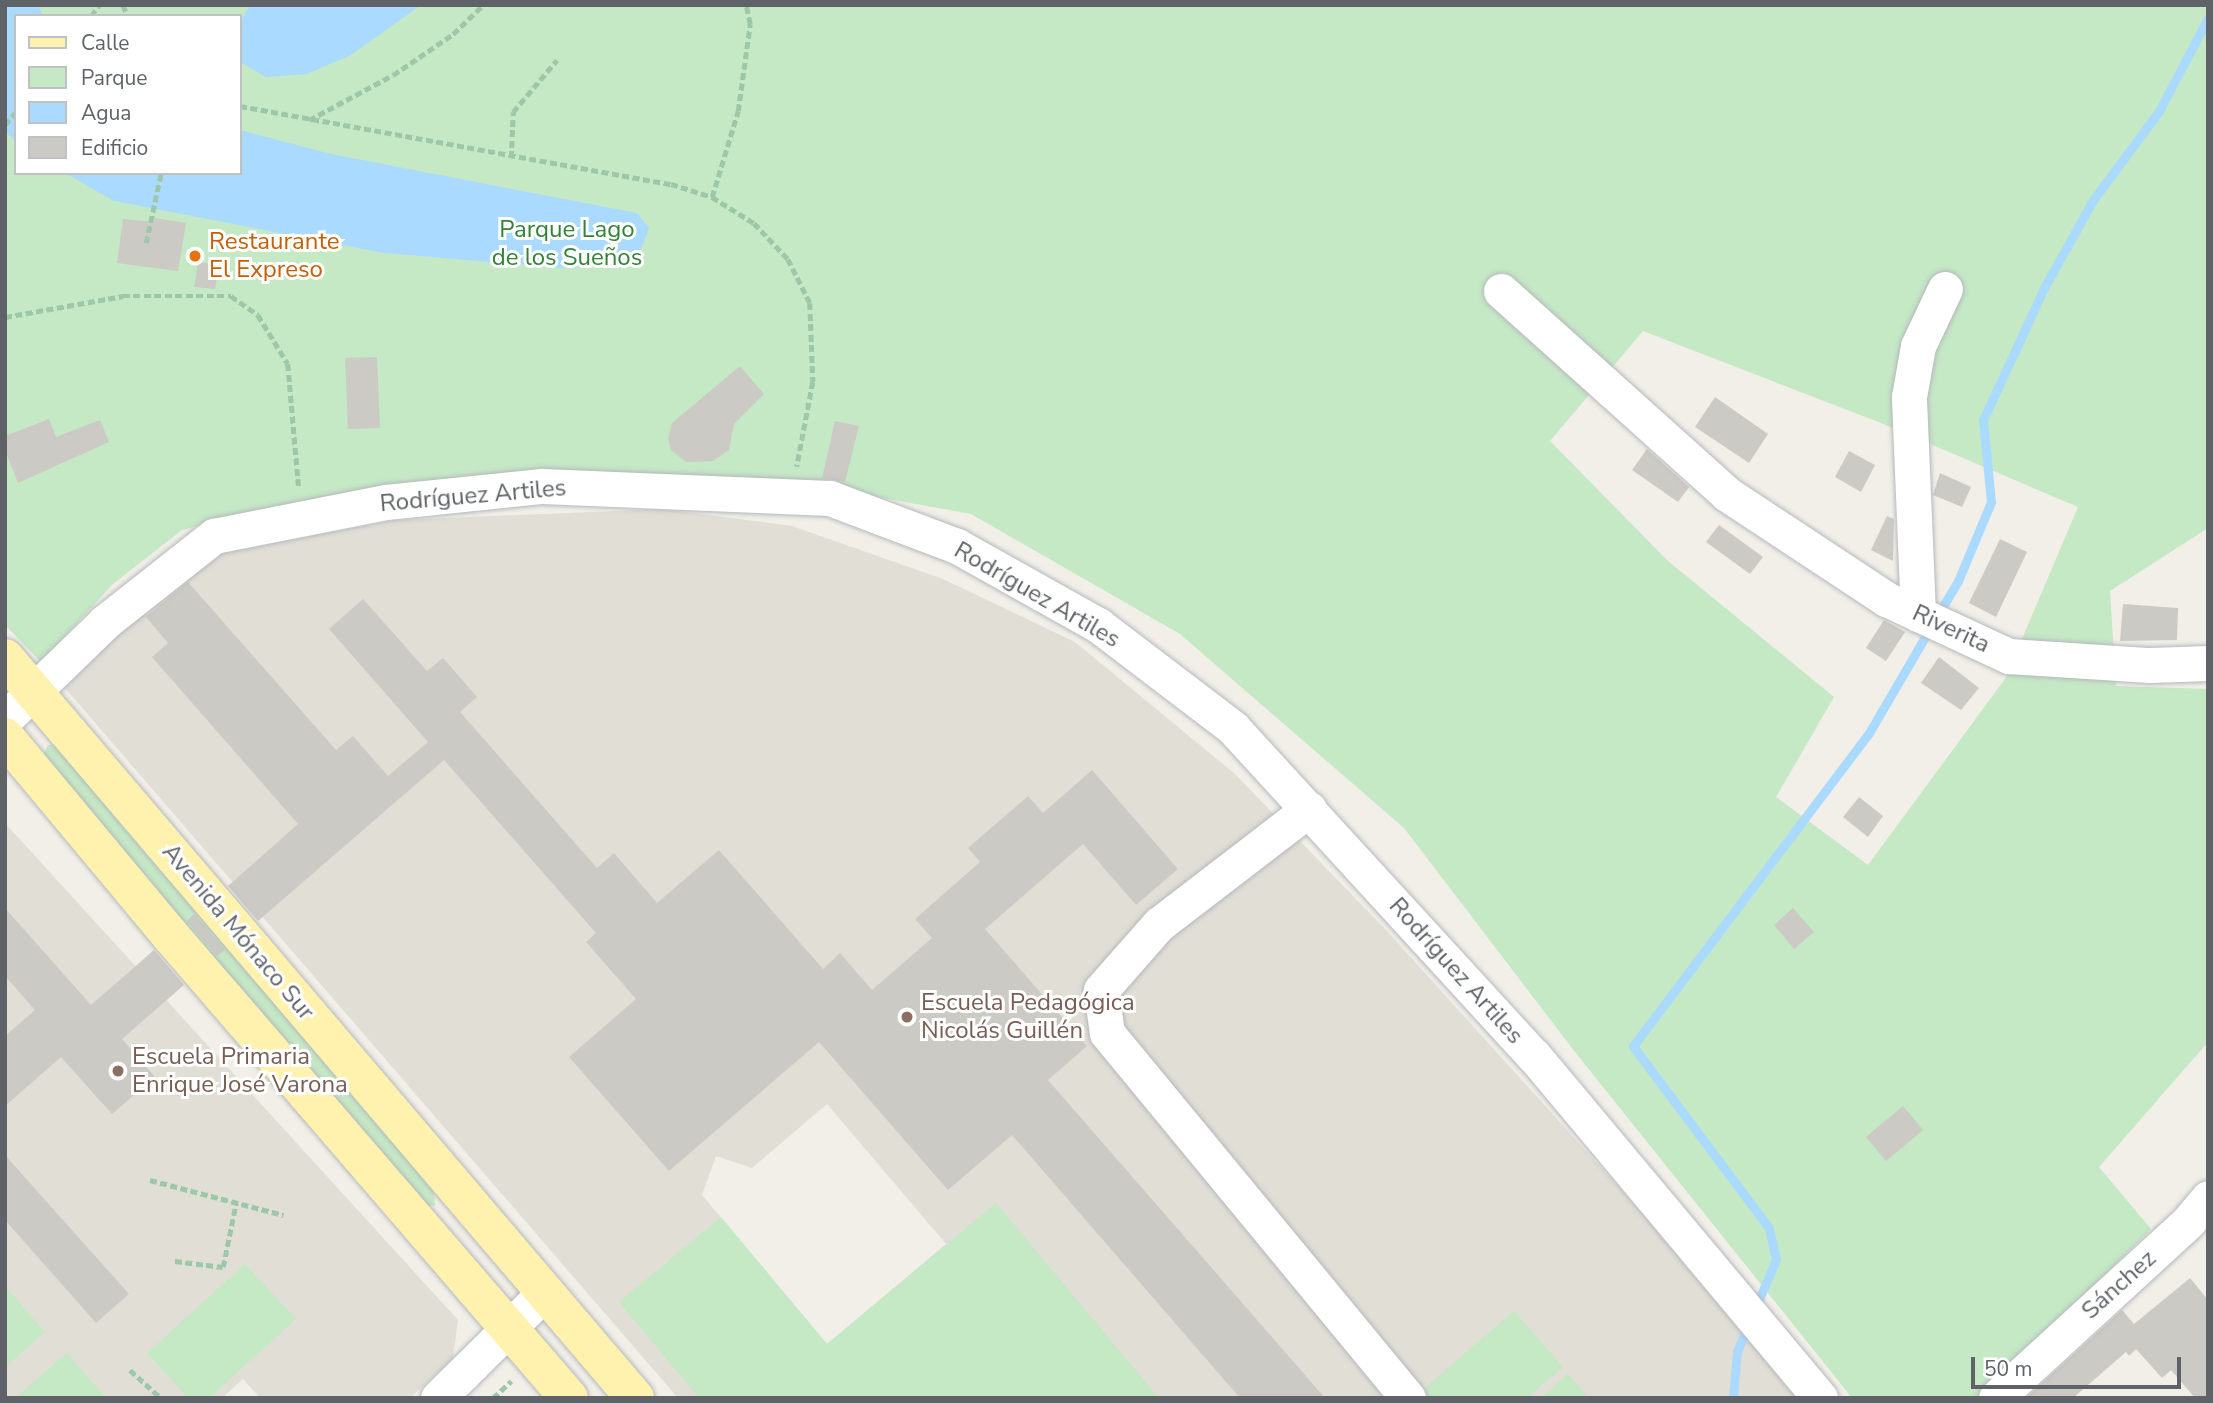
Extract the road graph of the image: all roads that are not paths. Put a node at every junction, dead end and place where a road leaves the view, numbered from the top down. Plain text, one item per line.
1 (1945, 289) dead end
2 (1501, 290) dead end
3 (1918, 614) junction
4 (5, 658) edge
5 (2208, 663) edge
6 (36, 690) junction
7 (5, 719) edge
8 (5, 737) edge
9 (1309, 809) junction
10 (2201, 1222) edge
11 (544, 1293) junction
12 (507, 1328) junction
13 (438, 1398) edge
14 (569, 1398) edge
15 (635, 1398) edge
16 (1408, 1398) edge
17 (1820, 1398) edge
18 (1996, 1398) edge

1 - 3 street
2 - 3 street, Riverita
3 - 5 street, Riverita
4 - 6 main road, Avenida Mónaco Sur
6 - 7 street, Rodríguez Artiles
6 - 9 street, Rodríguez Artiles
6 - 11 main road, Avenida Mónaco Sur
8 - 12 main road
9 - 16 street
9 - 17 street, Rodríguez Artiles
10 - 18 street, Sánchez
11 - 12 street
11 - 15 main road, Avenida Mónaco Sur
12 - 13 street
12 - 14 main road

